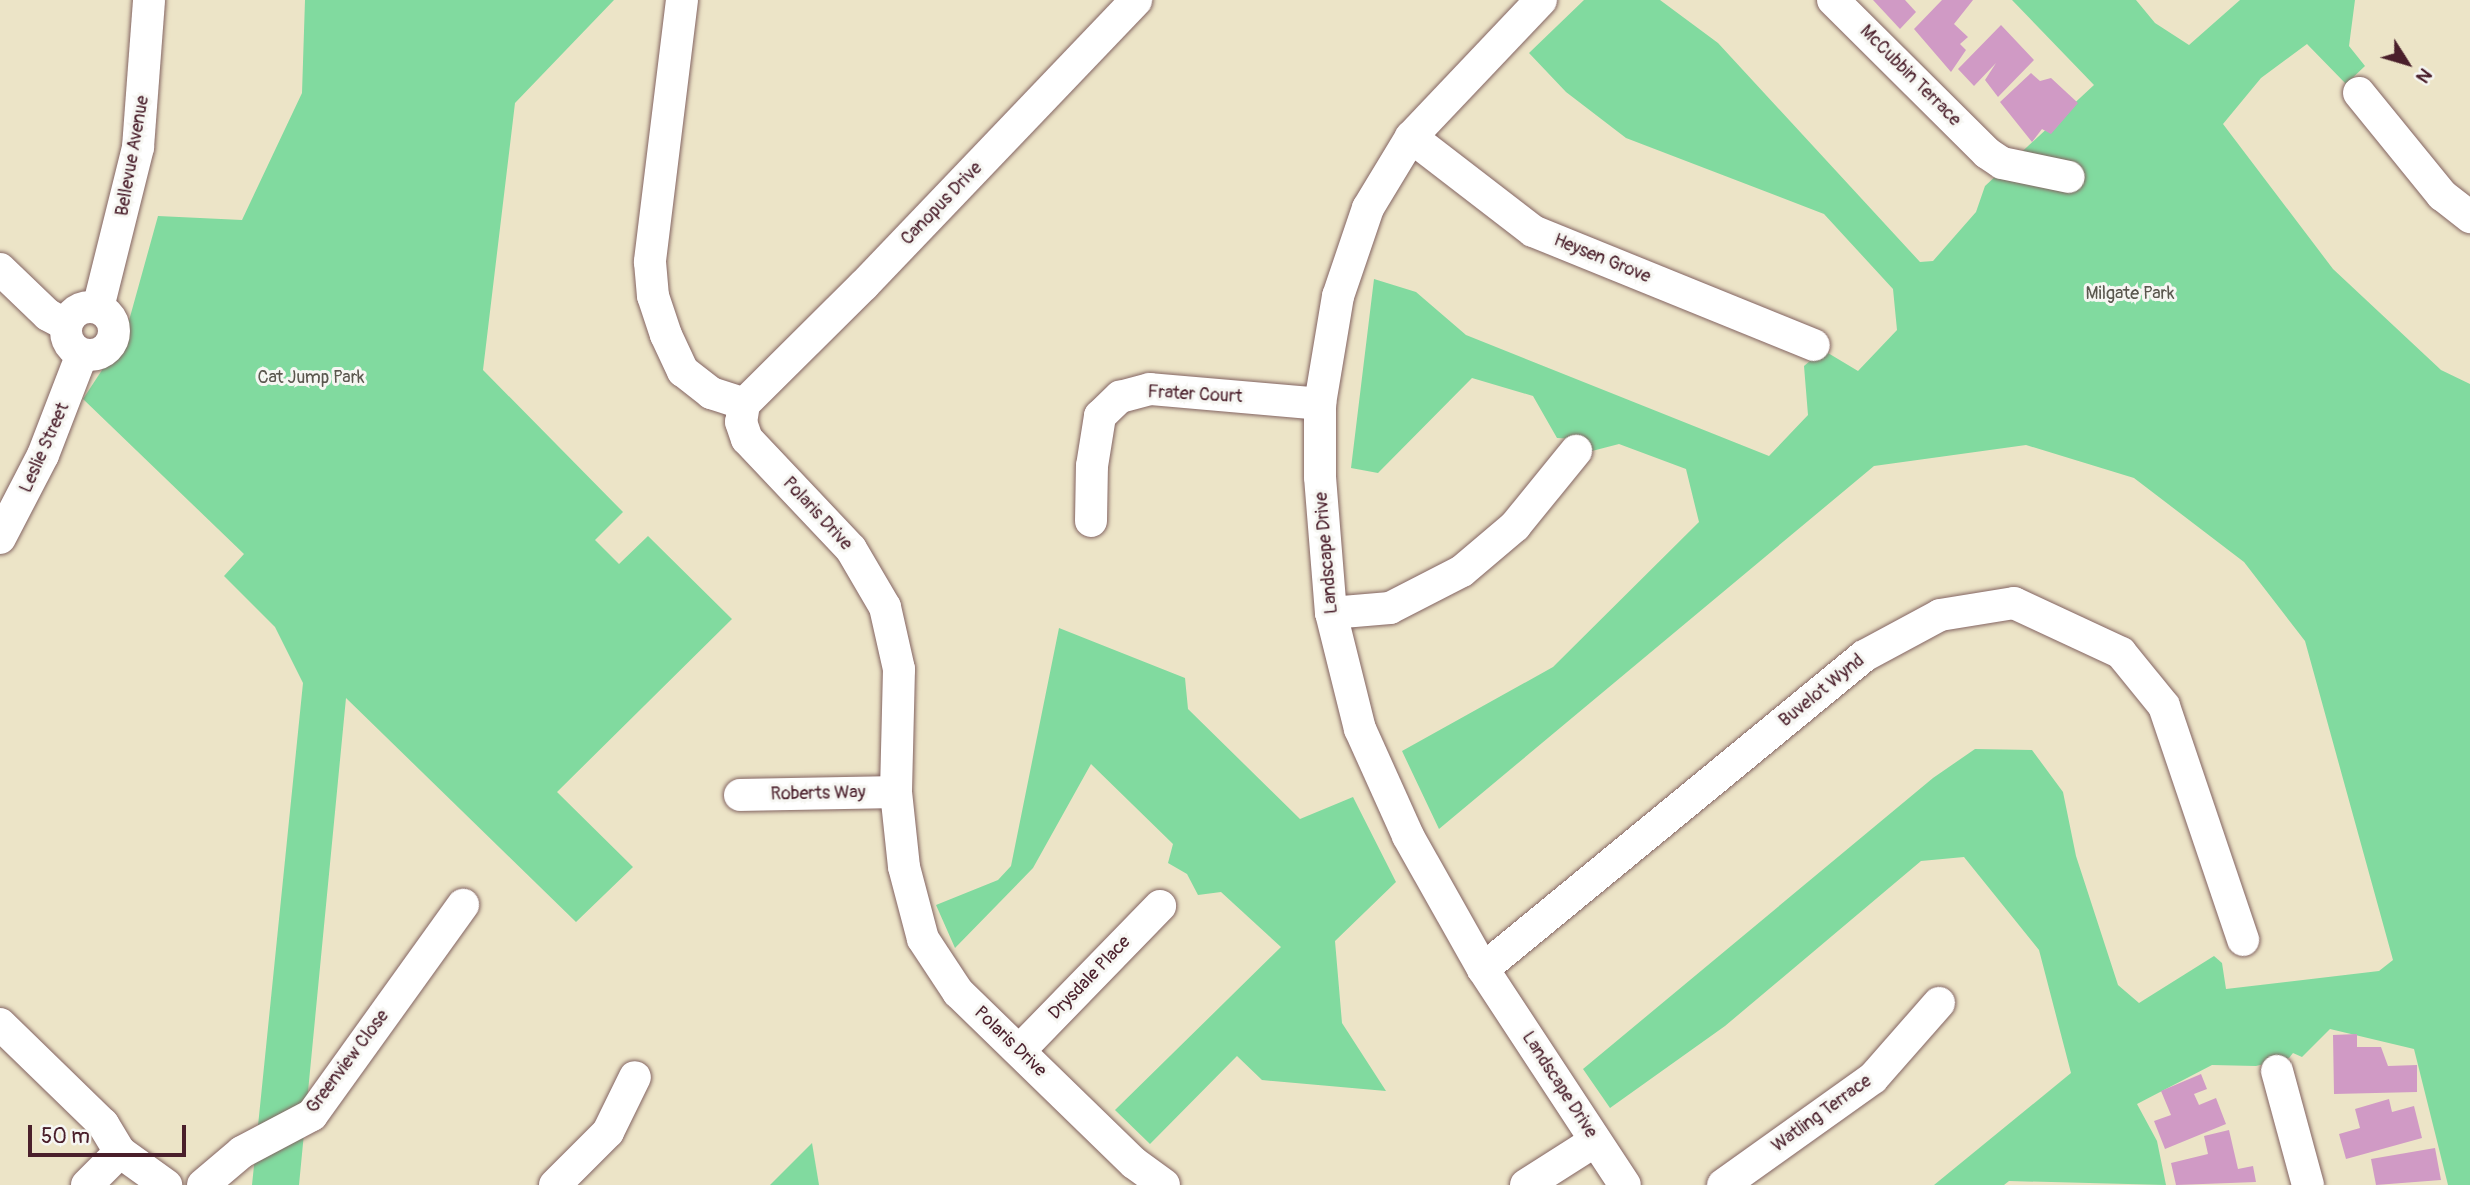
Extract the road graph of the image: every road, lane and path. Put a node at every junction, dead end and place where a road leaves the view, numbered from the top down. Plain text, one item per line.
1 (149, 0) edge
2 (682, 0) edge
3 (1136, 0) edge
4 (1541, 0) edge
5 (1833, 0) edge
6 (2359, 93) dead end
7 (1411, 137) junction
8 (2069, 177) dead end
9 (2470, 217) edge
10 (0, 269) edge
11 (98, 308) junction
12 (67, 325) junction
13 (1814, 345) dead end
14 (82, 354) junction
15 (744, 404) junction
16 (1320, 404) junction
17 (1576, 451) dead end
18 (1090, 521) dead end
19 (0, 538) edge
20 (1331, 613) junction
21 (896, 792) junction
22 (740, 796) dead end
23 (463, 905) dead end
24 (1160, 906) dead end
25 (2244, 940) dead end
26 (1483, 969) junction
27 (1939, 1003) dead end
28 (0, 1024) edge
29 (1020, 1050) junction
30 (2277, 1071) dead end
31 (635, 1077) dead end
32 (1595, 1141) junction
33 (120, 1152) junction
34 (87, 1185) edge
35 (166, 1185) edge
36 (203, 1185) edge
37 (555, 1185) edge
38 (1164, 1185) edge
39 (1526, 1185) edge
40 (1625, 1185) edge
41 (1723, 1185) edge
42 (2308, 1185) edge

1 - 11 street, Bellevue Avenue
2 - 15 street
3 - 15 street, Canopus Drive
4 - 7 street, Landscape Drive
5 - 8 street, McCubbin Terrace
6 - 9 street
7 - 13 street, Heysen Grove
7 - 16 street, Landscape Drive
10 - 12 street
11 - 12 street
11 - 14 street
12 - 14 street
14 - 19 street, Leslie Street
15 - 21 street, Polaris Drive
16 - 18 street, Frater Court
16 - 20 street, Landscape Drive
17 - 20 street
20 - 26 street, Landscape Drive
21 - 22 street, Roberts Way
21 - 29 street, Polaris Drive
23 - 36 street, Greenview Close
24 - 29 street, Drysdale Place
25 - 26 street, Buvelot Wynd
26 - 32 street, Landscape Drive
27 - 41 street, Watling Terrace
28 - 33 street
29 - 38 street, Polaris Drive
30 - 42 street
31 - 37 street
32 - 39 street
32 - 40 street, Landscape Drive
33 - 34 street
33 - 35 street

